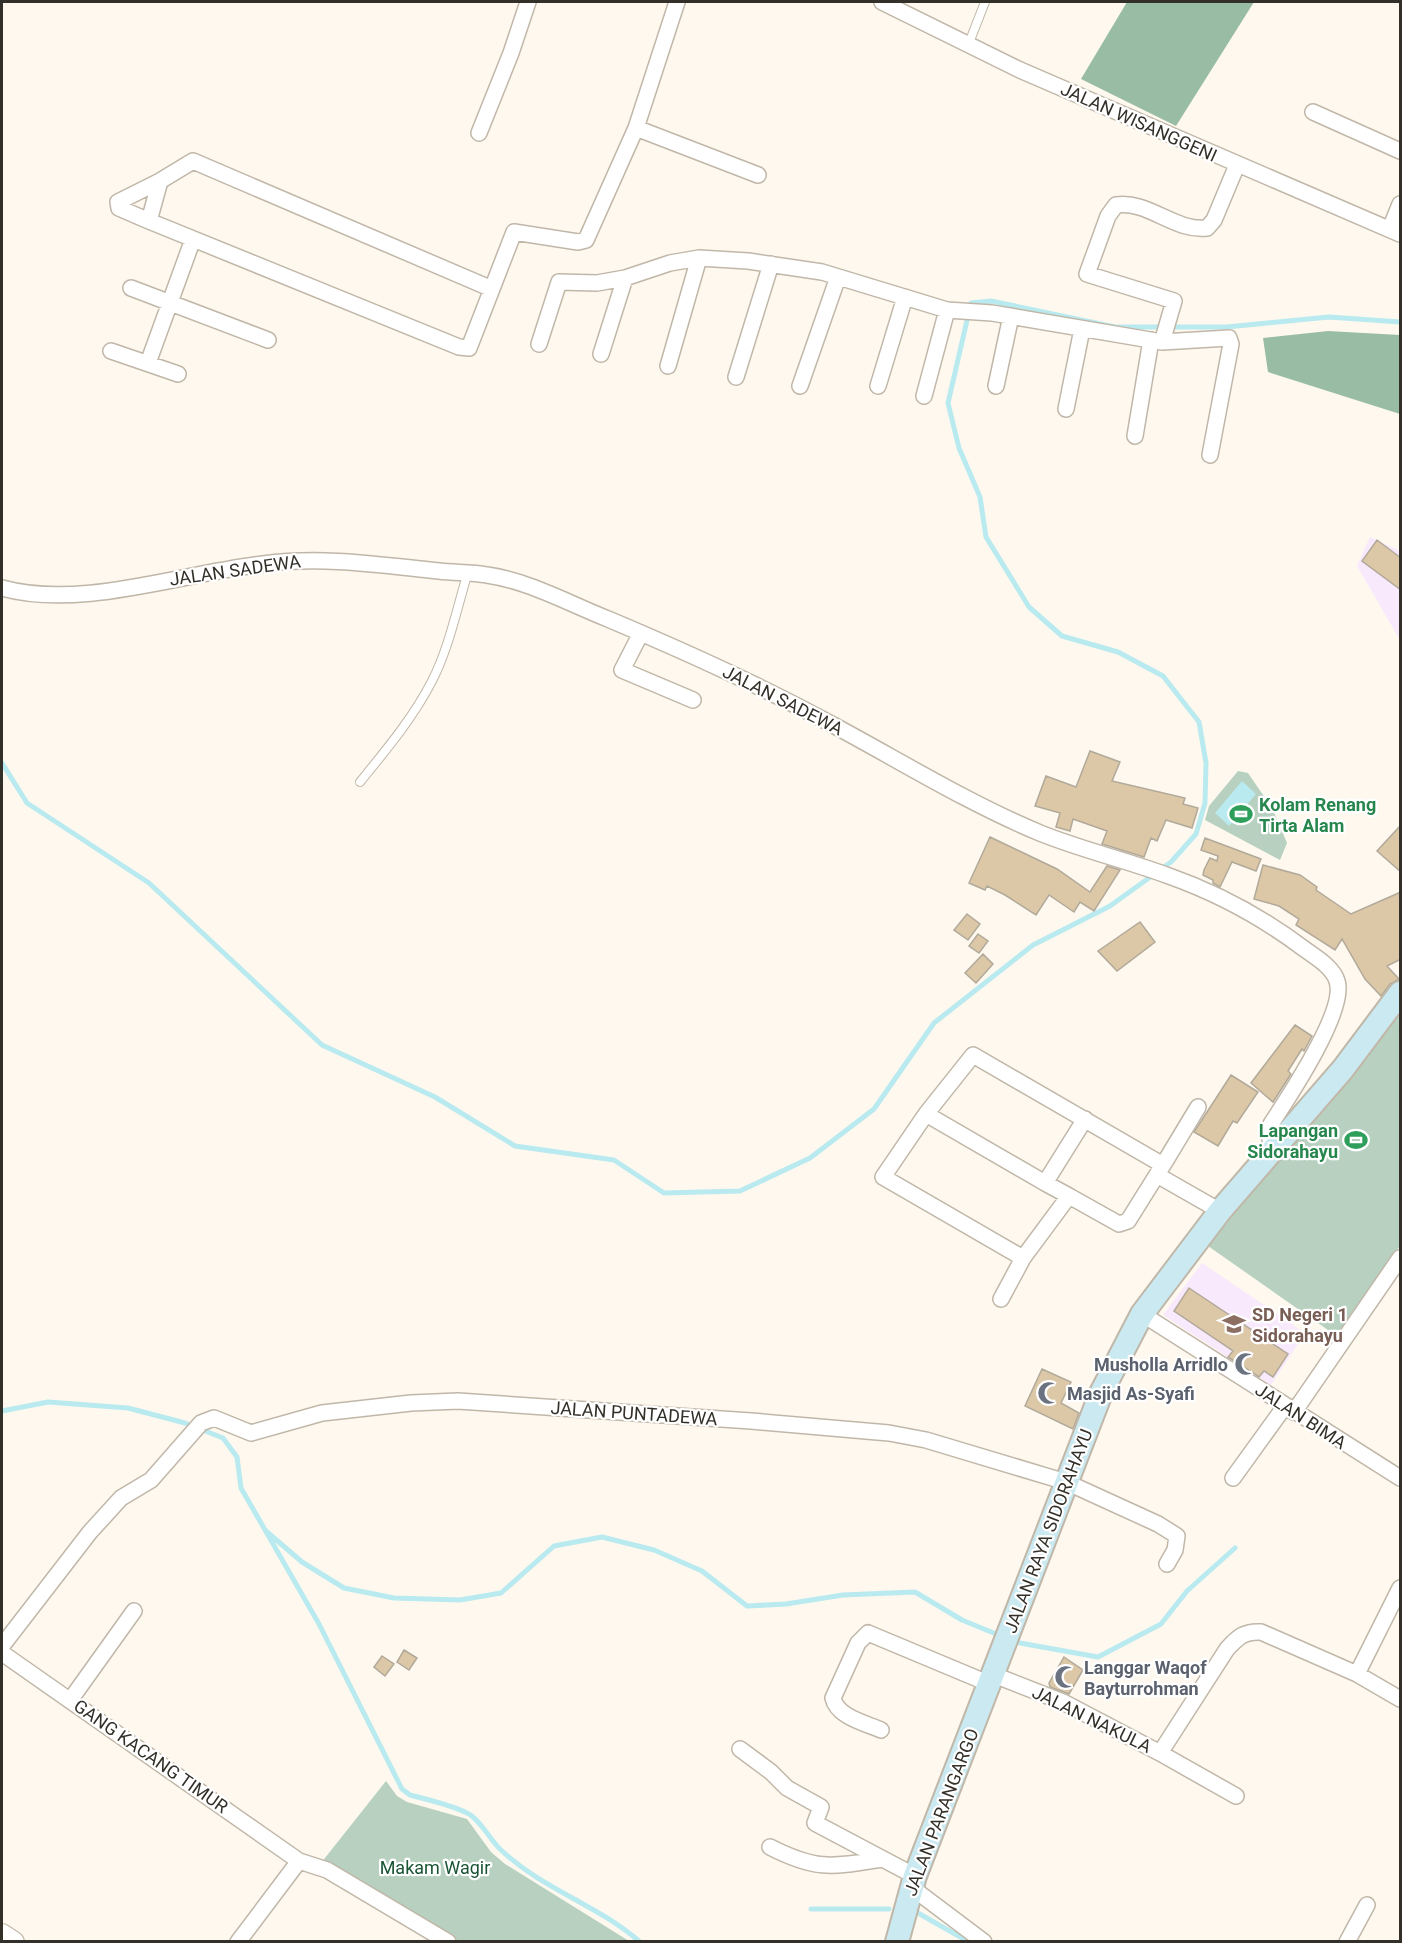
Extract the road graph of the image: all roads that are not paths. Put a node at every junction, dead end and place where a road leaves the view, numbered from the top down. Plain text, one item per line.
1 (528, 2) edge
2 (677, 2) edge
3 (882, 2) edge
4 (986, 2) edge
5 (908, 8) edge
6 (969, 43) junction
7 (1312, 112) dead end
8 (636, 128) junction
9 (479, 133) dead end
10 (1401, 151) edge
11 (1237, 165) junction
12 (758, 175) dead end
13 (160, 181) junction
14 (1401, 204) edge
15 (149, 221) junction
16 (1395, 231) edge
17 (193, 239) junction
18 (699, 258) junction
19 (771, 264) junction
20 (838, 277) junction
21 (626, 278) junction
22 (131, 288) dead end
23 (492, 289) junction
24 (905, 297) junction
25 (170, 302) junction
26 (952, 310) junction
27 (1011, 316) junction
28 (1082, 329) junction
29 (1159, 338) junction
30 (268, 340) dead end
31 (539, 344) dead end
32 (111, 351) dead end
33 (601, 354) dead end
34 (148, 363) junction
35 (668, 366) dead end
36 (178, 374) dead end
37 (736, 377) dead end
38 (800, 386) dead end
39 (878, 386) dead end
40 (996, 386) dead end
41 (924, 396) dead end
42 (1066, 409) dead end
43 (1135, 436) dead end
44 (1210, 455) dead end
45 (468, 573) junction
46 (2, 588) edge
47 (641, 633) junction
48 (693, 700) dead end
49 (360, 782) dead end
50 (1401, 993) edge
51 (1198, 1107) dead end
52 (926, 1114) junction
53 (1085, 1119) junction
54 (1272, 1149) junction
55 (1160, 1170) junction
56 (1044, 1183) junction
57 (1069, 1196) junction
58 (1220, 1211) junction
59 (1023, 1258) junction
60 (1401, 1258) edge
61 (1001, 1299) dead end
62 (1142, 1314) junction
63 (1290, 1409) junction
64 (1400, 1475) edge
65 (1233, 1479) dead end
66 (1066, 1482) junction
67 (1167, 1564) dead end
68 (1401, 1587) edge
69 (134, 1611) dead end
70 (2, 1646) edge
71 (2, 1653) edge
72 (1357, 1674) junction
73 (992, 1680) junction
74 (71, 1699) junction
75 (1401, 1699) edge
76 (881, 1730) dead end
77 (740, 1749) dead end
78 (1160, 1753) junction
79 (1236, 1796) dead end
80 (770, 1847) dead end
81 (882, 1859) junction
82 (299, 1861) junction
83 (913, 1881) junction
84 (1367, 1905) dead end
85 (2, 1934) edge
86 (14, 1941) edge
87 (238, 1941) edge
88 (448, 1941) edge
89 (897, 1941) edge
90 (984, 1941) edge
91 (1347, 1941) edge

1 - 9 street
2 - 8 street
3 - 5 street, JALAN WISANGGENI
4 - 6 lane
5 - 6 street, JALAN WISANGGENI
6 - 11 street, JALAN WISANGGENI
7 - 10 street
8 - 12 street
8 - 23 street
11 - 16 street, JALAN WISANGGENI
11 - 29 street
13 - 15 street
13 - 15 street
13 - 23 street
14 - 16 street
15 - 17 street
17 - 23 street
17 - 25 street
18 - 19 street
18 - 21 street
18 - 35 street
19 - 20 street
19 - 37 street
20 - 24 street
20 - 38 street
21 - 31 street
21 - 33 street
22 - 25 street
24 - 26 street
24 - 39 street
25 - 30 street
25 - 34 street
26 - 27 street
26 - 41 street
27 - 28 street
27 - 40 street
28 - 29 street
28 - 42 street
29 - 43 street
29 - 44 street
32 - 34 street
34 - 36 street
45 - 46 street, JALAN SADEWA
45 - 47 street, JALAN SADEWA
45 - 49 lane
47 - 48 street
47 - 54 street, JALAN SADEWA
50 - 54 main road, JALAN RAYA SIDORAHAYU
51 - 55 street
52 - 53 street
52 - 56 street
52 - 59 street
53 - 55 street
53 - 56 street
54 - 58 main road, JALAN RAYA SIDORAHAYU
55 - 57 street
55 - 58 street
56 - 57 street
57 - 59 street
58 - 62 main road, JALAN RAYA SIDORAHAYU
59 - 61 street
60 - 63 street
62 - 63 street, JALAN BIMA
62 - 66 main road, JALAN RAYA SIDORAHAYU
63 - 64 street, JALAN BIMA
63 - 65 street
66 - 67 street, JALAN PUNTADEWA
66 - 70 street, JALAN PUNTADEWA
66 - 73 main road, JALAN RAYA SIDORAHAYU
68 - 72 street
69 - 74 street
71 - 74 street, GANG KACANG TIMUR
72 - 75 street, JALAN NAKULA
72 - 78 street, JALAN NAKULA
73 - 76 street, JALAN NAKULA
73 - 78 street, JALAN NAKULA
73 - 83 main road, JALAN PARANGARGO
74 - 82 street, GANG KACANG TIMUR
77 - 81 street
78 - 79 street
80 - 81 street
81 - 83 street
82 - 87 street
82 - 88 street, GANG KACANG TIMUR
83 - 89 main road, JALAN PARANGARGO
83 - 90 street
84 - 91 street
85 - 86 street

